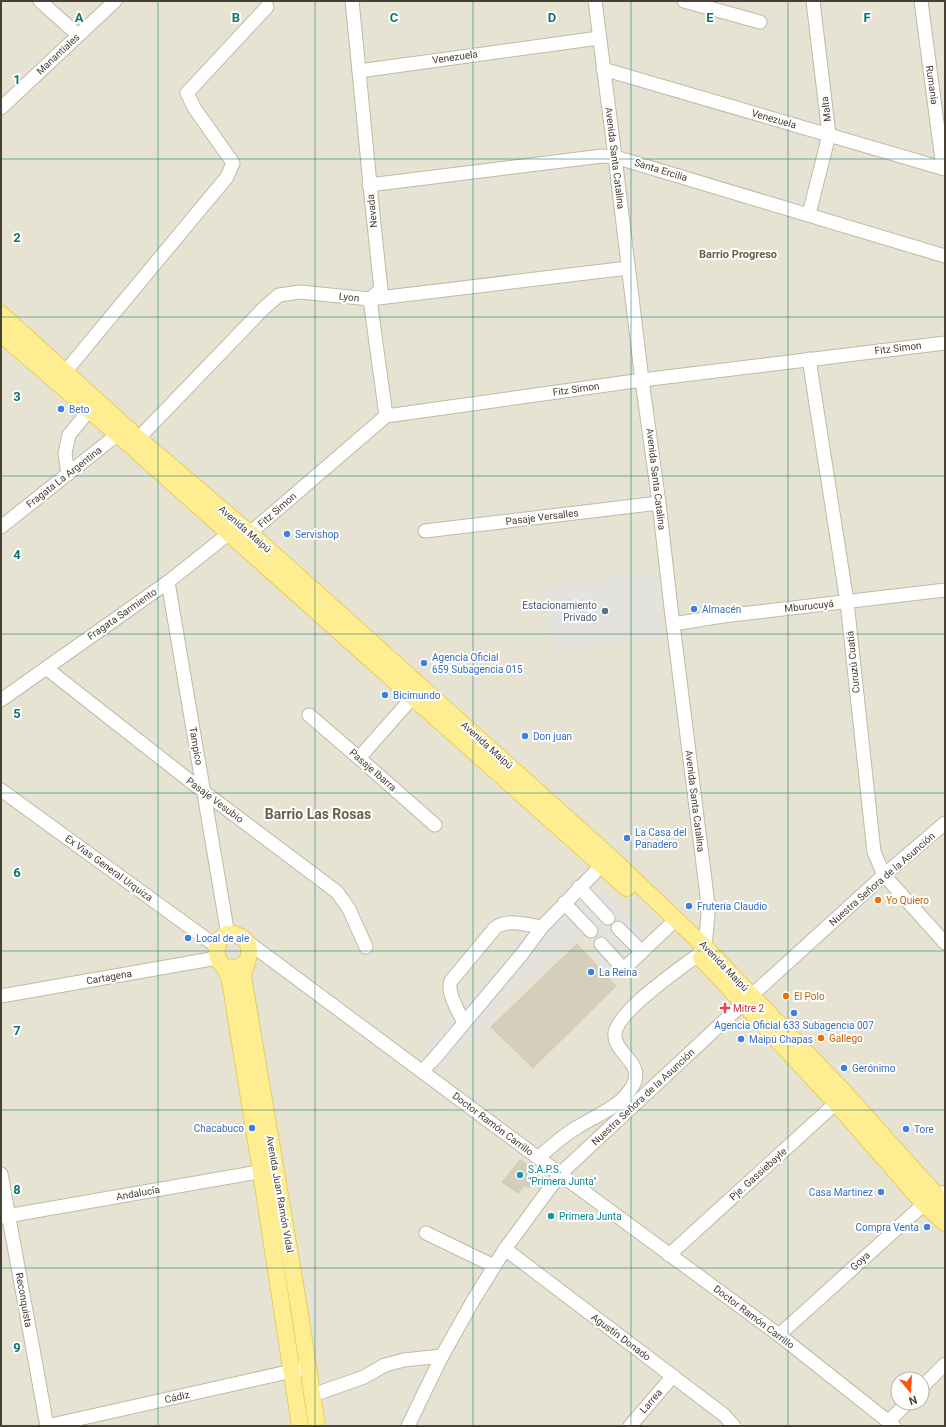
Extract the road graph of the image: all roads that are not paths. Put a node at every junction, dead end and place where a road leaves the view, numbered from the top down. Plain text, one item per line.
1 (40, 1) edge
2 (115, 1) edge
3 (352, 1) edge
4 (595, 1) edge
5 (684, 1) edge
6 (813, 1) edge
7 (921, 1) edge
8 (710, 4) edge
9 (267, 8) dead end
10 (760, 22) dead end
11 (78, 35) junction
12 (599, 38) junction
13 (603, 69) junction
14 (359, 71) junction
15 (1, 108) edge
16 (829, 135) junction
17 (615, 157) junction
18 (944, 169) edge
19 (369, 185) junction
20 (809, 214) junction
21 (945, 256) edge
22 (628, 268) junction
23 (370, 299) junction
24 (1, 314) edge
25 (1, 334) edge
26 (945, 343) edge
27 (809, 359) junction
28 (65, 372) junction
29 (642, 380) junction
30 (94, 405) junction
31 (386, 416) junction
32 (122, 430) junction
33 (135, 442) junction
34 (68, 474) junction
35 (659, 503) junction
36 (1, 527) edge
37 (240, 530) junction
38 (425, 531) dead end
39 (168, 582) junction
40 (945, 590) edge
41 (847, 602) junction
42 (673, 624) junction
43 (46, 668) junction
44 (417, 692) junction
45 (1, 700) edge
46 (309, 715) dead end
47 (359, 758) junction
48 (1, 790) edge
49 (204, 792) junction
50 (945, 823) edge
51 (435, 825) dead end
52 (602, 865) junction
53 (884, 875) junction
54 (579, 888) junction
55 (564, 903) junction
56 (608, 918) dead end
57 (669, 926) junction
58 (542, 927) junction
59 (618, 928) dead end
60 (590, 931) dead end
61 (228, 935) junction
62 (245, 940) junction
63 (945, 943) edge
64 (601, 944) dead end
65 (366, 947) dead end
66 (702, 951) junction
67 (642, 952) junction
68 (219, 957) junction
69 (246, 963) junction
70 (1, 996) edge
71 (748, 1000) junction
72 (464, 1023) junction
73 (422, 1071) junction
74 (636, 1071) junction
75 (652, 1088) junction
76 (841, 1098) junction
77 (538, 1158) junction
78 (268, 1170) junction
79 (1, 1174) edge
80 (560, 1174) junction
81 (938, 1200) edge
82 (5, 1216) edge
83 (945, 1222) edge
84 (426, 1233) dead end
85 (505, 1249) junction
86 (669, 1255) junction
87 (494, 1266) junction
88 (779, 1335) junction
89 (442, 1356) junction
90 (945, 1364) edge
91 (308, 1367) junction
92 (292, 1371) junction
93 (673, 1376) junction
94 (930, 1379) edge
95 (313, 1395) junction
96 (901, 1411) edge
97 (891, 1424) edge
98 (47, 1426) edge
99 (300, 1426) edge
100 (317, 1426) edge
101 (408, 1426) edge
102 (630, 1426) edge
103 (734, 1426) edge

1 - 11 street
2 - 11 street, Manantiales
3 - 14 street, Nevada
4 - 12 street, Avenida Santa Catalina
5 - 8 street
6 - 16 street, Malta
7 - 18 street, Rumania
8 - 10 street
9 - 28 street
11 - 15 street, Manantiales
12 - 13 street, Avenida Santa Catalina
12 - 14 street, Venezuela
13 - 16 street, Venezuela
13 - 17 street, Avenida Santa Catalina
14 - 19 street, Nevada
16 - 18 street, Venezuela
16 - 20 street, Malta
17 - 19 street, Santa Ercilia
17 - 20 street, Santa Ercilia
17 - 22 street, Avenida Santa Catalina
19 - 23 street, Nevada
20 - 21 street, Santa Ercilia
22 - 23 street, Lyon
22 - 29 street, Avenida Santa Catalina
23 - 31 street
23 - 33 street, Lyon
24 - 28 main road, Avenida Maipú
25 - 30 main road, Avenida Maipú
26 - 27 street, Fitz Simon
27 - 29 street, Fitz Simon
27 - 41 street, Curuzú Cuatiá
28 - 30 main road, Avenida Maipú
29 - 31 street, Fitz Simon
29 - 35 street, Avenida Santa Catalina
30 - 32 main road, Avenida Maipú
30 - 34 street
31 - 37 street, Fitz Simon
32 - 33 main road, Avenida Maipú
32 - 34 street, Fragata La Argentina
33 - 37 main road, Avenida Maipú
34 - 36 street, Fragata La Argentina
35 - 38 street, Pasaje Versalles
35 - 42 street, Avenida Santa Catalina
37 - 39 street, Fragata Sarmiento
37 - 44 main road, Avenida Maipú
39 - 43 street, Fragata Sarmiento
39 - 49 street, Tampico
40 - 41 street, Mburucuyá
41 - 42 street, Mburucuyá
41 - 53 street, Curuzú Cuatiá
42 - 66 street, Avenida Santa Catalina
43 - 45 street, Fragata Sarmiento
43 - 49 street, Pasaje Vesubio
44 - 47 street
44 - 52 main road, Avenida Maipú
44 - 66 main road, Avenida Maipú
46 - 47 street, Pasaje Ibarra
47 - 51 street, Pasaje Ibarra
48 - 68 street, Ex Vias General Urquiza
49 - 61 street, Tampico
49 - 65 street, Pasaje Vesubio
50 - 53 street, Nuestra Señora de la Asunción
52 - 54 street
52 - 57 main road, Avenida Maipú
53 - 63 street, Curuzú Cuatiá
53 - 71 street, Nuestra Señora de la Asunción
54 - 55 street
54 - 56 street
55 - 58 street
55 - 60 street
57 - 66 main road, Avenida Maipú
57 - 67 street
58 - 72 street
58 - 72 street
59 - 67 street
61 - 62 main road
61 - 68 main road
62 - 69 main road
62 - 73 street, Doctor Ramón Carrillo
64 - 67 street
66 - 71 main road, Avenida Maipú
66 - 74 street
68 - 69 main road
68 - 70 street, Cartagena
68 - 78 main road, Avenida Juan Ramón Vidal
69 - 78 main road, Avenida Juan Ramón Vidal
71 - 75 street, Nuestra Señora de la Asunción
71 - 76 main road, Avenida Maipú
72 - 73 street
73 - 77 street, Doctor Ramón Carrillo
74 - 75 street
74 - 77 street
75 - 80 street, Nuestra Señora de la Asunción
76 - 81 main road, Avenida Maipú
76 - 86 street, Pje. Gassiebayle
77 - 80 street, Doctor Ramón Carrillo
78 - 82 street, Andalucía
78 - 91 main road, Avenida Juan Ramón Vidal
78 - 92 main road, Avenida Juan Ramón Vidal
79 - 82 street, Reconquista
80 - 85 street, Nuestra Señora de la Asunción
80 - 86 street, Doctor Ramón Carrillo
81 - 83 main road, Avenida Maipú
81 - 88 street, Goya
82 - 98 street, Reconquista
84 - 87 street
85 - 87 street, Nuestra Señora de la Asunción
85 - 93 street, Agustín Donado
86 - 88 street, Doctor Ramón Carrillo
87 - 89 street, Nuestra Señora de la Asunción
88 - 97 street, Doctor Ramón Carrillo
89 - 95 street
89 - 101 street, Nuestra Señora de la Asunción
90 - 94 street
91 - 92 street, Cádiz
91 - 95 main road, Avenida Juan Ramón Vidal
92 - 98 street, Cádiz
92 - 99 main road, Avenida Juan Ramón Vidal
93 - 102 street, Larrea
93 - 103 street, Agustín Donado
95 - 100 main road, Avenida Juan Ramón Vidal
96 - 97 street

